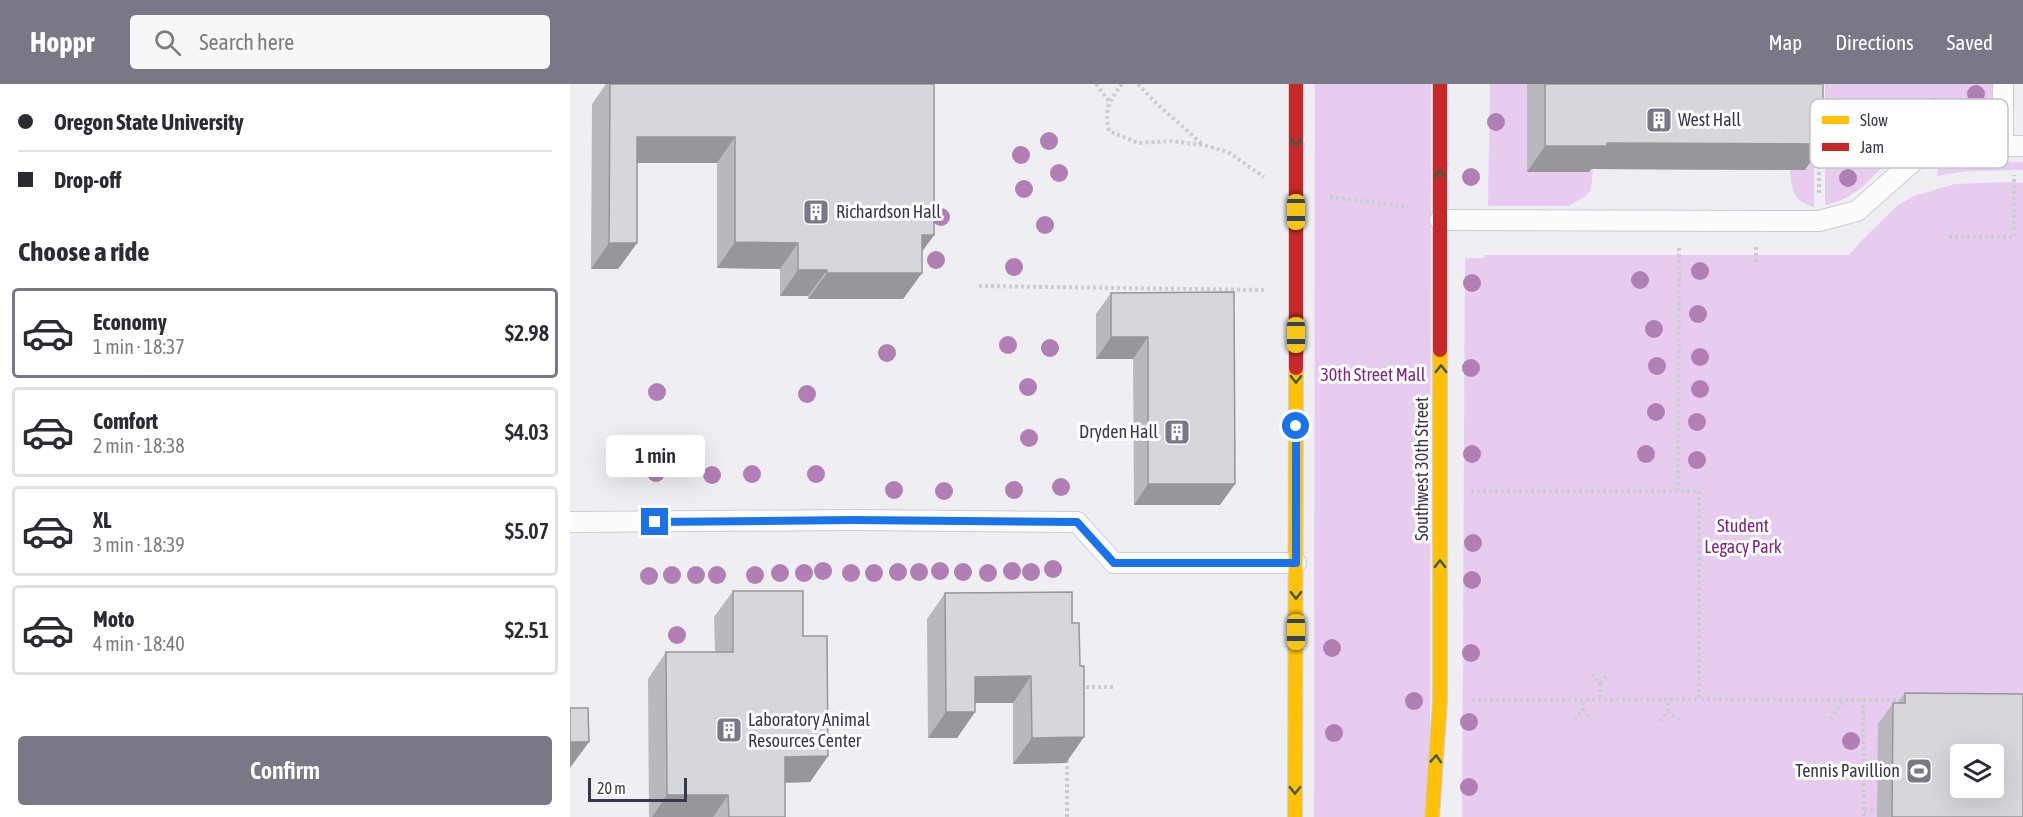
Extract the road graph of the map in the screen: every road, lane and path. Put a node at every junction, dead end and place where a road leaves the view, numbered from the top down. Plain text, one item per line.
1 (1096, 84) edge
2 (1122, 84) edge
3 (1138, 84) edge
4 (1296, 84) edge
5 (1440, 84) edge
6 (2003, 84) edge
7 (2003, 99) edge
8 (1109, 101) junction
9 (1203, 145) junction
10 (1819, 168) edge
11 (1906, 168) edge
12 (2014, 175) dead end
13 (1268, 180) dead end
14 (1296, 193) junction
15 (1440, 214) junction
16 (1819, 221) junction
17 (1949, 237) dead end
18 (1678, 246) dead end
19 (1756, 246) dead end
20 (1756, 264) dead end
21 (980, 286) dead end
22 (1296, 290) junction
23 (1440, 491) junction
24 (1678, 491) junction
25 (570, 522) edge
26 (1296, 563) junction
27 (1592, 674) dead end
28 (1608, 674) dead end
29 (1600, 683) junction
30 (1080, 687) edge
31 (1115, 687) dead end
32 (1668, 699) junction
33 (1699, 699) junction
34 (1863, 699) junction
35 (1583, 700) junction
36 (1600, 700) junction
37 (1844, 700) junction
38 (1909, 700) edge
39 (1440, 701) junction
40 (1582, 710) junction
41 (1668, 711) junction
42 (1574, 719) dead end
43 (1830, 719) dead end
44 (1592, 720) dead end
45 (1678, 720) dead end
46 (1660, 721) dead end
47 (1067, 746) edge
48 (1864, 810) junction
49 (1877, 810) dead end
50 (1066, 817) edge
51 (1294, 817) edge
52 (1432, 817) edge
53 (1864, 817) edge

1 - 8 path
2 - 8 path
3 - 9 path
4 -> 14 street
15 -> 5 street, Southwest 30th Street
6 - 7 lane
8 - 9 path
9 - 13 path
10 - 16 path
11 - 16 lane
12 - 17 path
14 - 15 path
14 - 22 street
15 - 16 lane
23 -> 15 street, Southwest 30th Street
18 - 24 path
19 - 20 path
21 - 22 path
22 -> 26 street
23 - 24 path
39 -> 23 street, Southwest 30th Street
24 - 33 path
25 - 26 lane
26 -> 51 street
27 - 29 path
28 - 29 path
29 - 36 path
30 - 31 path
32 - 33 path
32 - 36 path
32 - 41 path
33 - 37 path
34 - 37 path
34 - 38 path
34 - 48 path
35 - 36 path
35 - 39 path
35 - 40 path
37 - 43 path
52 -> 39 street, Southwest 30th Street
40 - 42 path
40 - 44 path
41 - 45 path
41 - 46 path
47 - 50 path
48 - 49 path
48 - 53 path

